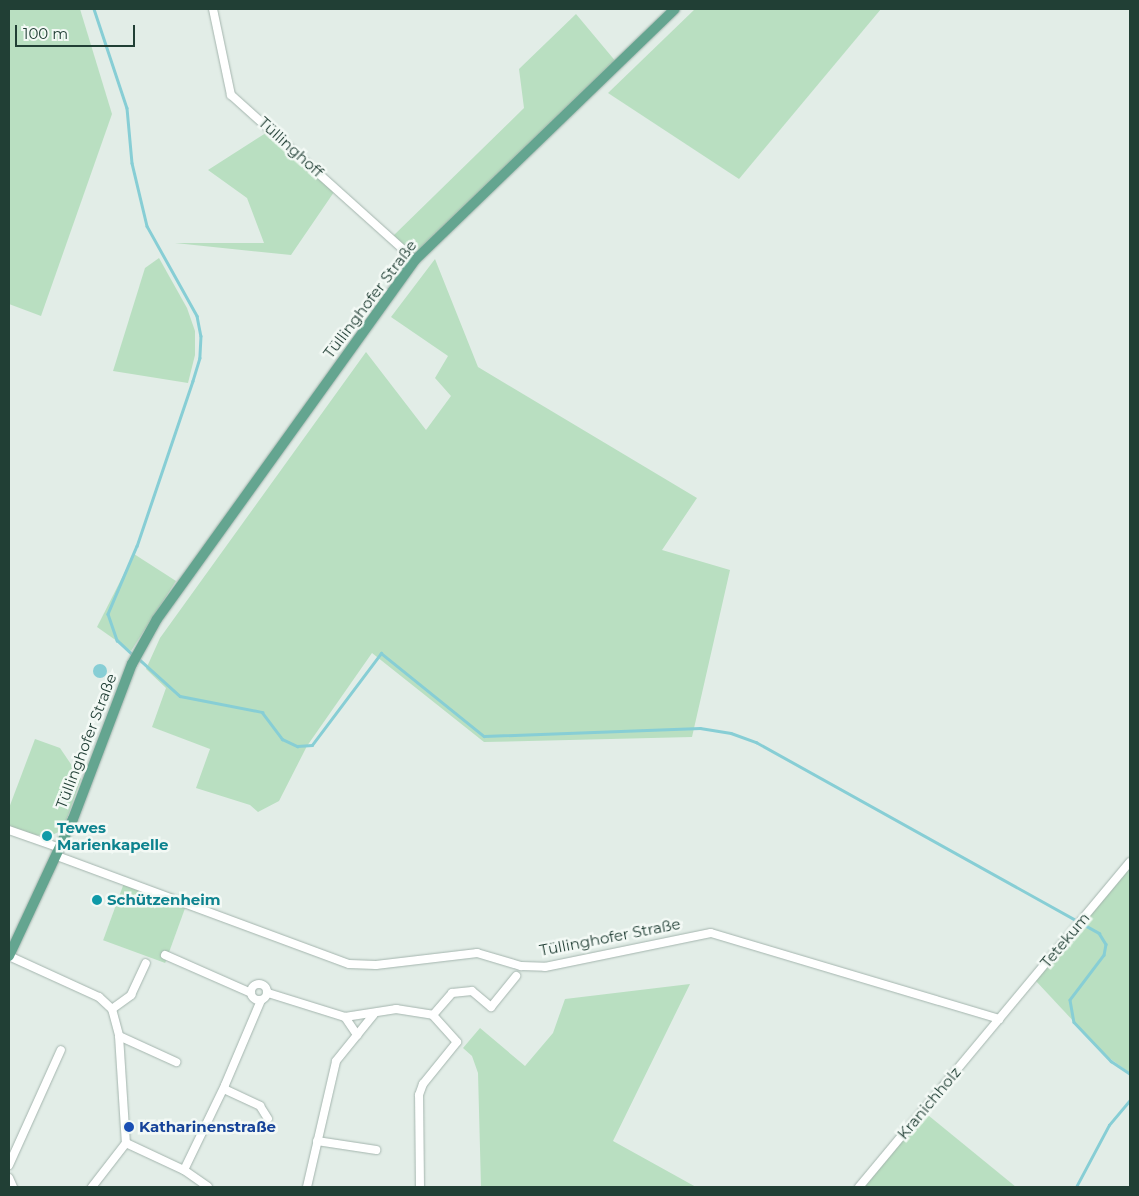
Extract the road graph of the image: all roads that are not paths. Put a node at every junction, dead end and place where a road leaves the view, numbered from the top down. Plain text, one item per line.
1 (213, 9) edge
2 (675, 9) edge
3 (415, 260) junction
4 (9, 830) edge
5 (58, 852) junction
6 (1130, 862) edge
7 (165, 955) dead end
8 (9, 956) edge
9 (146, 963) dead end
10 (516, 976) dead end
11 (251, 993) junction
12 (268, 993) junction
13 (261, 1000) junction
14 (112, 1009) junction
15 (374, 1014) junction
16 (433, 1015) junction
17 (344, 1017) junction
18 (999, 1019) junction
19 (357, 1035) junction
20 (119, 1036) junction
21 (61, 1050) dead end
22 (176, 1062) dead end
23 (224, 1089) junction
24 (268, 1119) dead end
25 (317, 1141) junction
26 (126, 1143) junction
27 (376, 1150) dead end
28 (9, 1165) edge
29 (184, 1170) junction
30 (9, 1178) edge
31 (13, 1187) edge
32 (92, 1187) edge
33 (208, 1187) edge
34 (307, 1187) edge
35 (420, 1187) edge
36 (859, 1187) edge

1 - 3 street, Tüllinghoff
2 - 3 main road, Tüllinghofer Straße
3 - 5 main road, Tüllinghofer Straße
4 - 5 street
5 - 8 main road, Tüllinghofer Straße
5 - 18 street, Tüllinghofer Straße
6 - 18 street, Tetekum
7 - 11 street
8 - 14 street
9 - 14 street
10 - 16 street
11 - 12 street
11 - 13 street
12 - 13 street
12 - 17 street
13 - 23 street
14 - 20 street
15 - 16 street
15 - 17 street
15 - 19 street
16 - 35 street
17 - 19 street
18 - 36 street, Kranichholz
19 - 25 street
20 - 22 street
20 - 26 street
21 - 28 street
23 - 24 street
23 - 29 street
25 - 27 street
25 - 34 street
26 - 29 street
26 - 32 street
29 - 33 street
30 - 31 street

